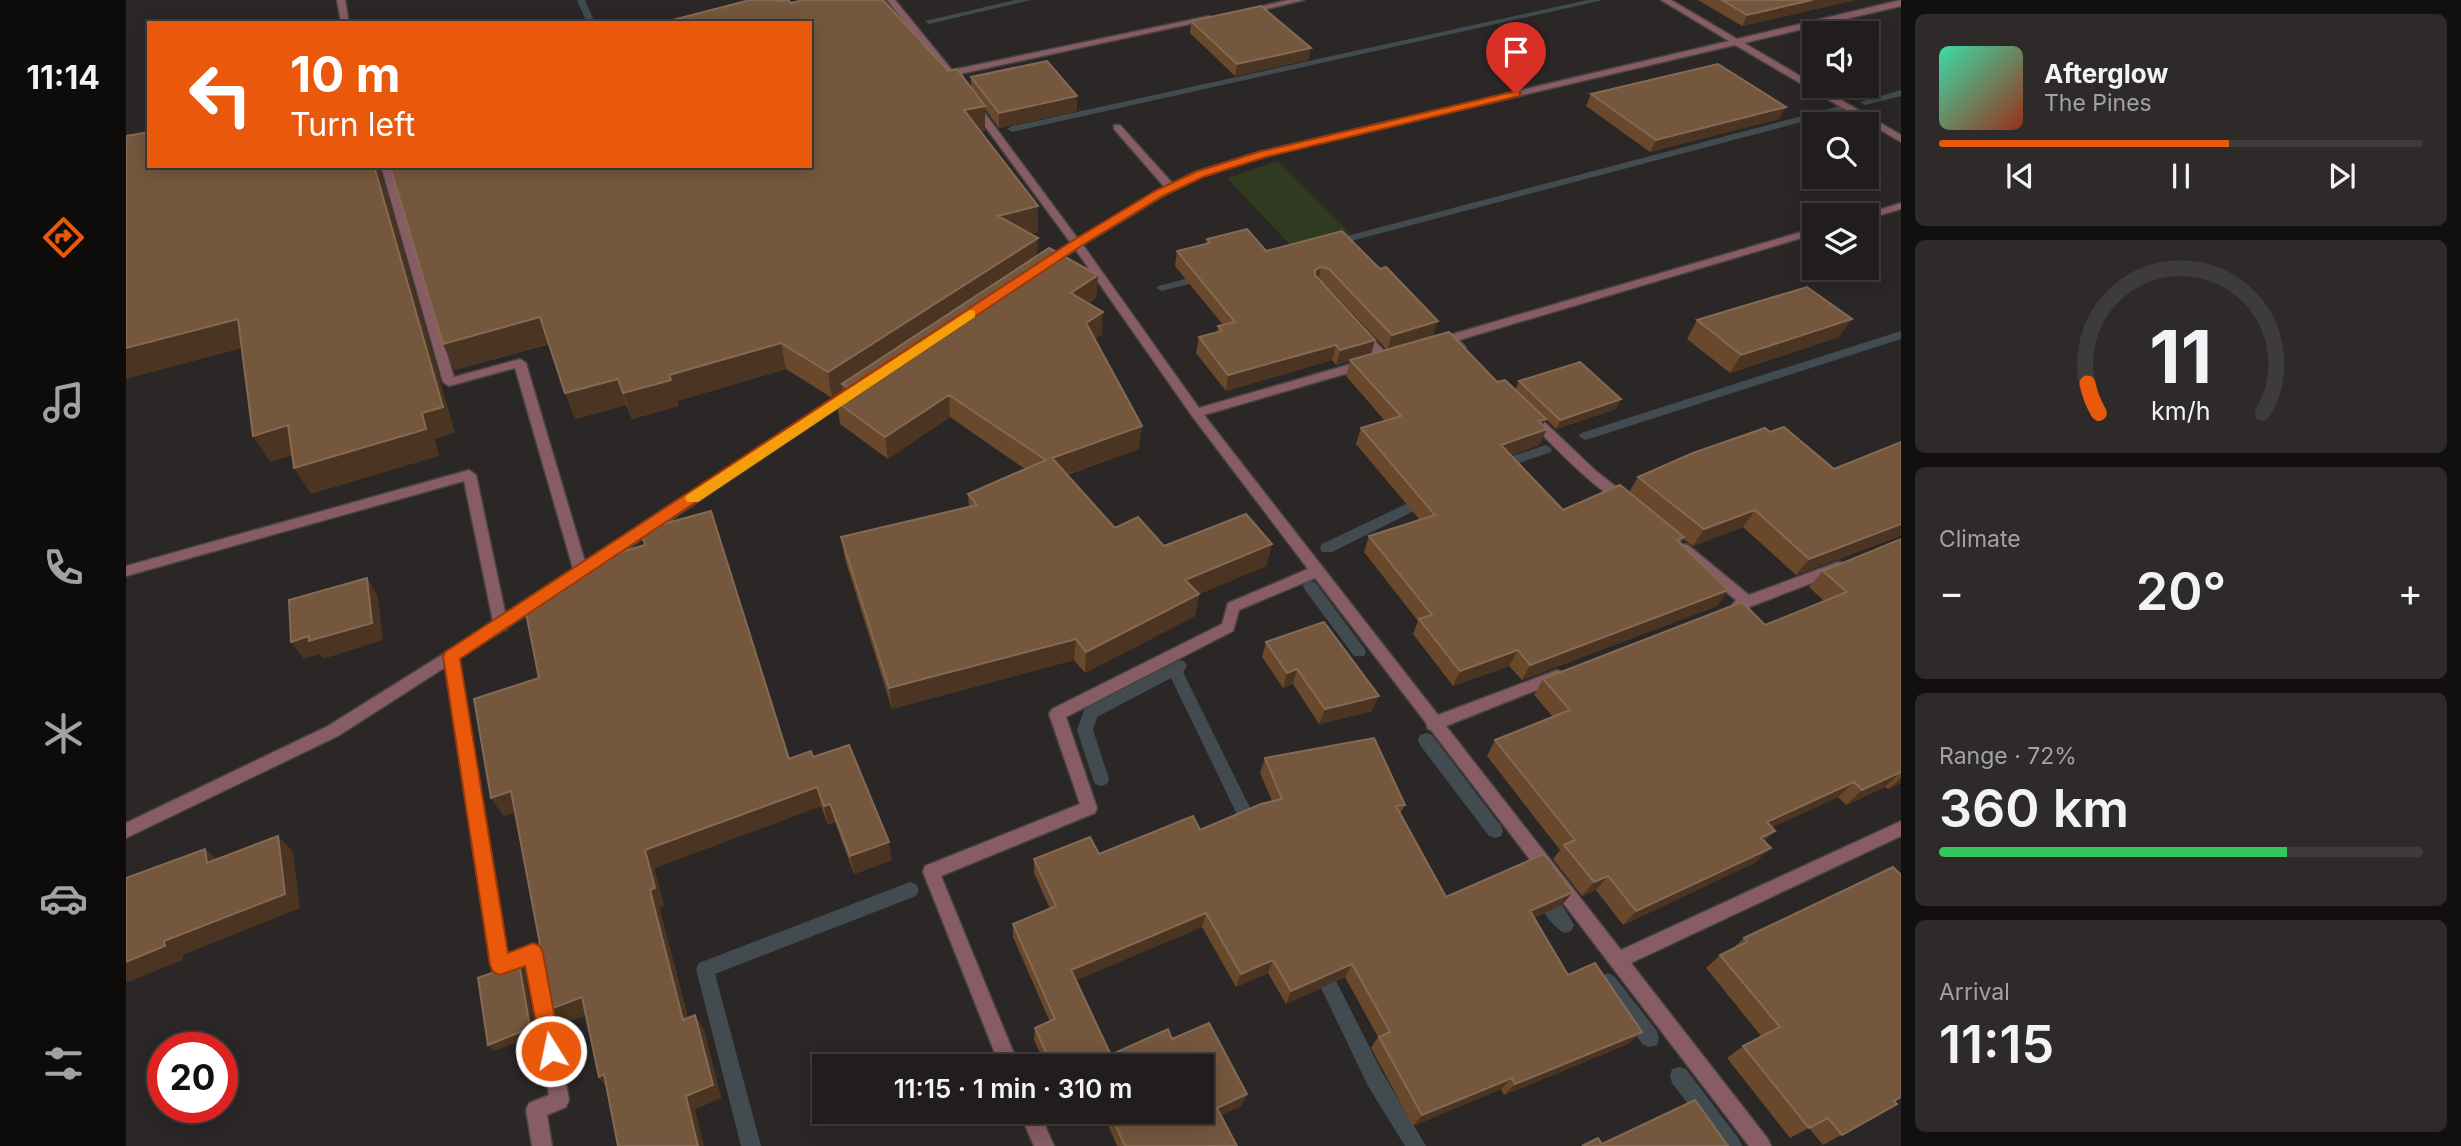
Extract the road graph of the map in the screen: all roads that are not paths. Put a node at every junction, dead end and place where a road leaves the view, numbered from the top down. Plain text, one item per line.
1 (341, 0) edge
2 (891, 0) edge
3 (1300, 0) edge
4 (1665, 0) edge
5 (1897, 2) edge
6 (1233, 14) edge
7 (1219, 17) edge
8 (345, 21) edge
9 (1739, 41) junction
10 (950, 73) junction
11 (1116, 127) dead end
12 (1901, 139) edge
13 (387, 168) edge
14 (1171, 188) junction
15 (1901, 206) edge
16 (1879, 212) edge
17 (1802, 235) edge
18 (1077, 244) junction
19 (1031, 274) edge
20 (1356, 328) edge
21 (1450, 339) junction
22 (1437, 342) edge
23 (1397, 354) edge
24 (1384, 358) junction
25 (1470, 358) edge
26 (860, 387) edge
27 (1521, 406) edge
28 (1196, 413) junction
29 (1633, 508) edge
30 (1675, 542) edge
31 (1850, 562) edge
32 (126, 571) edge
33 (1317, 571) junction
34 (547, 595) edge
35 (1748, 602) junction
36 (1723, 612) edge
37 (501, 626) junction
38 (451, 656) junction
39 (1572, 670) edge
40 (1433, 724) junction
41 (1901, 828) edge
42 (126, 831) edge
43 (1617, 961) junction
44 (1005, 1054) edge
45 (1035, 1124) edge
46 (542, 1146) edge
47 (1044, 1146) edge
48 (1760, 1146) edge

1 - 8 street
2 - 10 street
3 - 6 street
4 - 9 street
5 - 9 street
7 - 10 street
9 - 12 street
9 - 14 street
10 - 18 street
11 - 14 street
13 - 26 street
14 - 18 street
15 - 16 street
17 - 21 street
18 - 19 street
18 - 28 street
20 - 24 street
21 - 22 street
21 - 25 street
23 - 24 street
24 - 28 street
27 - 29 street
28 - 33 street
30 - 35 street
31 - 35 street
32 - 37 street
33 - 40 street
33 - 44 street
34 - 37 street
35 - 36 street
37 - 38 street
38 - 42 street
38 - 46 street
39 - 40 street
40 - 43 street
41 - 43 street
43 - 48 street
45 - 47 street

